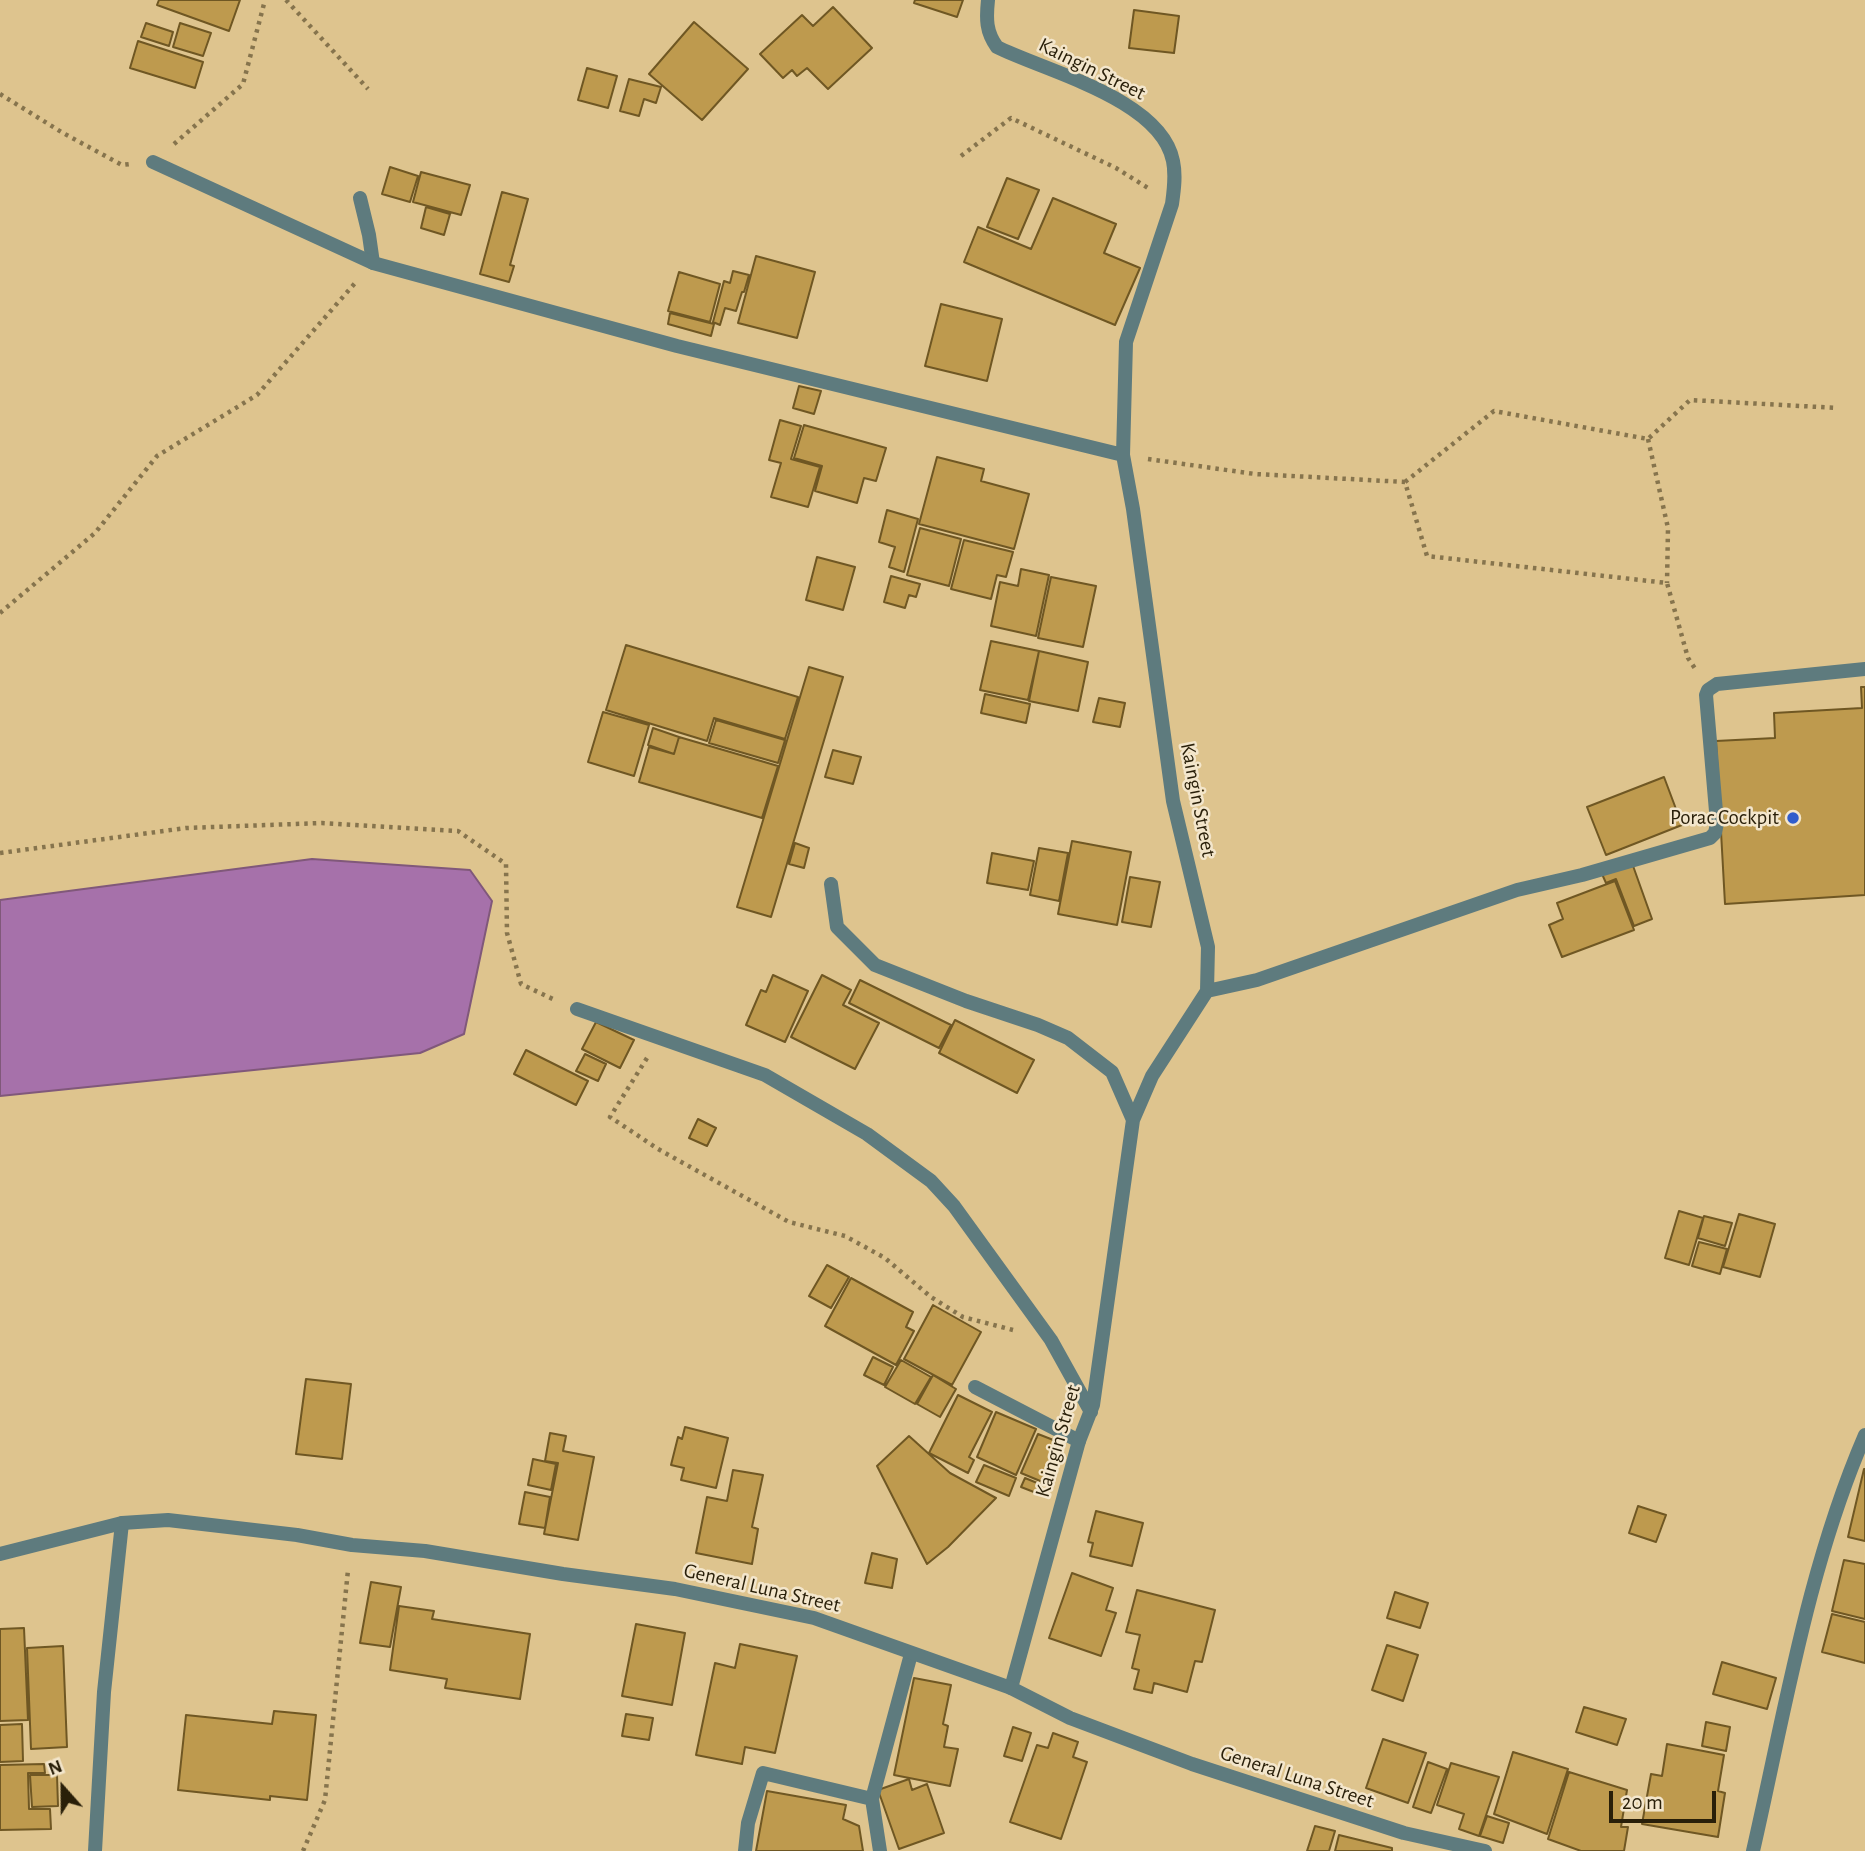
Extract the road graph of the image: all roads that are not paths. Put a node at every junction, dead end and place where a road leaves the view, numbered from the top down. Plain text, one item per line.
1 (988, 0) edge
2 (153, 162) road end
3 (360, 198) dead end
4 (373, 263) junction
5 (1123, 456) junction
6 (1865, 669) edge
7 (831, 884) dead end
8 (1207, 991) junction
9 (577, 1009) road end
10 (1133, 1120) junction
11 (975, 1387) dead end
12 (1091, 1412) junction
13 (1865, 1435) edge
14 (1079, 1441) junction
15 (122, 1523) junction
16 (0, 1554) edge
17 (911, 1654) junction
18 (1011, 1688) junction
19 (872, 1799) junction
20 (95, 1851) edge
21 (745, 1851) edge
22 (880, 1851) edge
23 (1485, 1851) edge
24 (1754, 1851) edge

1 - 5 street, Kaingin Street
2 - 4 street
3 - 4 street
4 - 5 street
5 - 8 street, Kaingin Street
6 - 8 street
7 - 10 street
8 - 10 street, Kaingin Street
9 - 12 street
10 - 12 street, Kaingin Street
11 - 14 street
12 - 14 street, Kaingin Street
13 - 24 street
14 - 18 street, Kaingin Street
15 - 16 street, General Luna Street
15 - 17 street, General Luna Street
15 - 20 street
17 - 18 street, General Luna Street
17 - 19 street
18 - 23 street, General Luna Street
19 - 21 street
19 - 22 street

